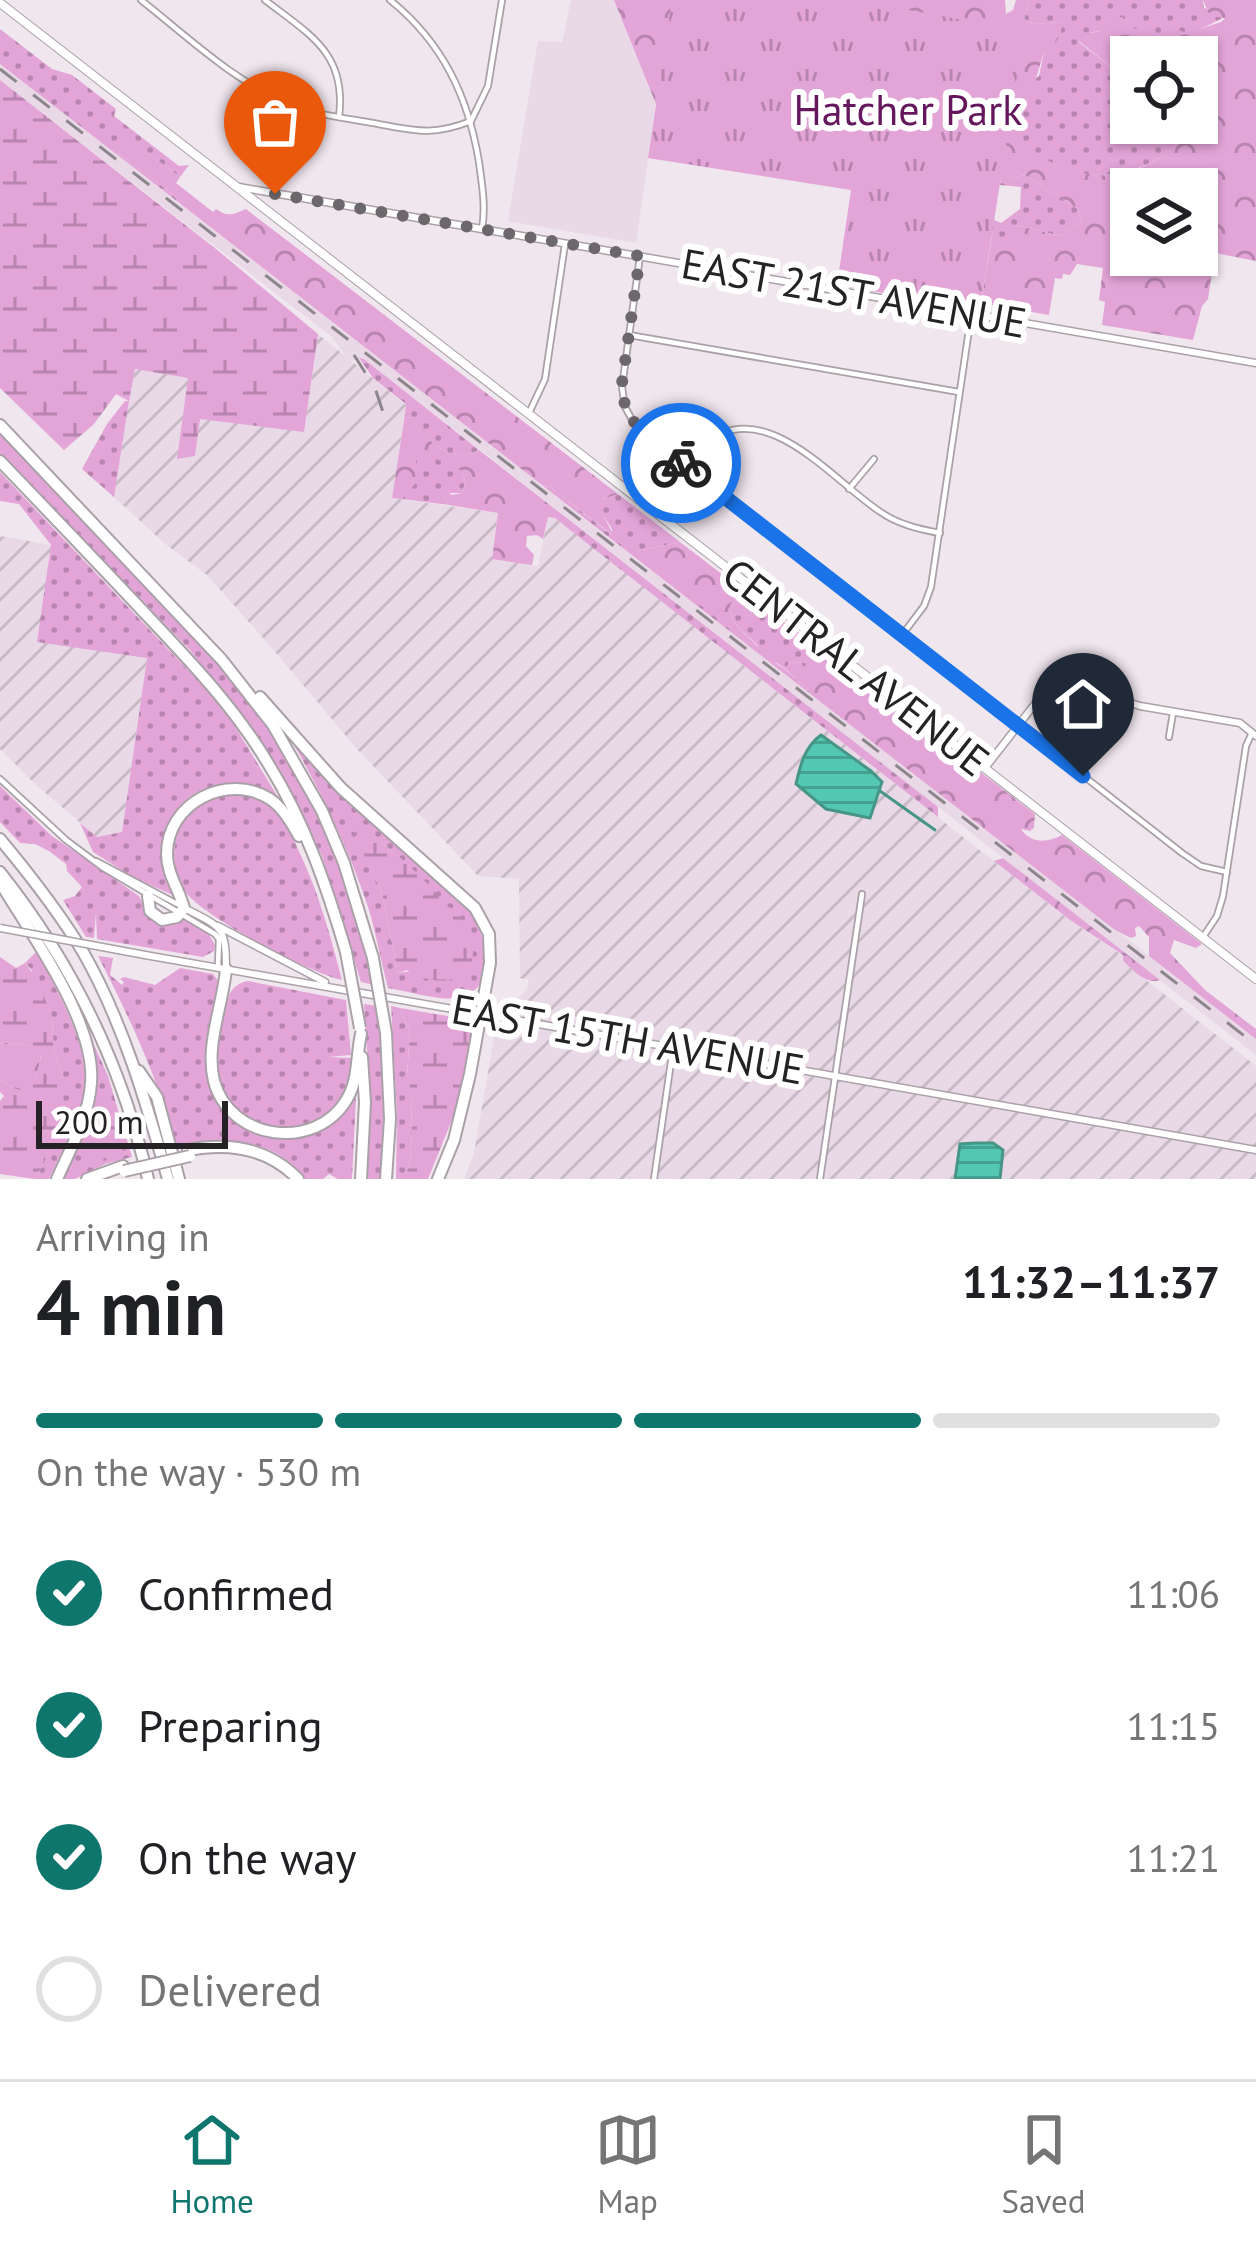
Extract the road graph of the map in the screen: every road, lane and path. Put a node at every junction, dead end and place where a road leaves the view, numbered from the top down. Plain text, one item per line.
1 (141, 0) edge
2 (265, 0) edge
3 (389, 0) edge
4 (502, 0) edge
5 (0, 3) edge
6 (339, 117) junction
7 (472, 122) junction
8 (239, 188) junction
9 (482, 229) junction
10 (565, 243) junction
11 (640, 256) junction
12 (971, 314) junction
13 (629, 335) junction
14 (1256, 363) edge
15 (959, 392) junction
16 (529, 413) junction
17 (0, 425) edge
18 (874, 459) dead end
19 (0, 461) edge
20 (685, 466) junction
21 (849, 488) junction
22 (652, 509) junction
23 (940, 533) junction
24 (902, 635) junction
25 (222, 660) junction
26 (1173, 712) junction
27 (1017, 725) junction
28 (1254, 734) edge
29 (1169, 736) dead end
30 (985, 767) junction
31 (0, 779) edge
32 (0, 839) edge
33 (96, 861) junction
34 (0, 872) edge
35 (1227, 872) junction
36 (322, 875) junction
37 (0, 882) edge
38 (862, 894) dead end
39 (148, 896) joint
40 (182, 910) junction
41 (218, 926) junction
42 (0, 928) edge
43 (1203, 937) junction
44 (222, 968) junction
45 (1256, 979) edge
46 (333, 986) junction
47 (482, 1013) junction
48 (360, 1031) junction
49 (674, 1048) junction
50 (133, 1062) junction
51 (835, 1077) junction
52 (1256, 1150) edge
53 (189, 1153) junction
54 (123, 1168) junction
55 (56, 1179) edge
56 (87, 1179) edge
57 (101, 1179) edge
58 (148, 1179) edge
59 (168, 1179) edge
60 (179, 1179) edge
61 (289, 1179) edge
62 (298, 1179) edge
63 (361, 1179) edge
64 (386, 1179) edge
65 (437, 1179) edge
66 (654, 1179) edge
67 (820, 1179) edge

1 - 6 street
2 - 6 street
3 - 7 street
4 - 7 street
5 - 8 main road, CENTRAL AVENUE
6 - 7 street
7 - 9 street
8 - 9 street, EAST 21ST AVENUE
8 - 16 main road, CENTRAL AVENUE
9 - 10 street, EAST 21ST AVENUE
10 - 11 street, EAST 21ST AVENUE
10 - 16 street
11 - 12 street, EAST 21ST AVENUE
11 - 13 street
12 - 14 street, EAST 21ST AVENUE
12 - 15 street
13 - 15 street
13 - 20 street
15 - 23 street
16 - 22 main road, CENTRAL AVENUE
17 - 25 highway
18 - 21 street
19 - 36 highway
20 - 21 street
20 - 22 street
20 - 24 street
21 - 23 street
22 - 30 main road, CENTRAL AVENUE
23 - 24 street
24 - 27 street
25 - 47 highway
25 - 64 highway, bridge
26 - 27 street
26 - 28 street
26 - 29 street
27 - 30 street
27 - 35 street
28 - 35 street
30 - 43 main road, CENTRAL AVENUE
31 - 33 street
32 - 50 highway
33 - 39 street
33 - 40 street
34 - 58 highway
35 - 43 street
36 - 40 highway
36 - 48 highway, bridge
37 - 55 highway
38 - 51 street
39 - 40 highway
40 - 41 street
40 - 44 street
41 - 44 street
41 - 46 street
42 - 44 street, EAST 15TH AVENUE, bridge
43 - 45 main road, CENTRAL AVENUE
44 - 46 street, EAST 15TH AVENUE
44 - 48 highway
46 - 47 street, EAST 15TH AVENUE
47 - 49 street, EAST 15TH AVENUE
47 - 65 highway
48 - 63 highway
49 - 51 street, EAST 15TH AVENUE
49 - 66 street
50 - 59 highway
50 - 60 highway
51 - 52 street, EAST 15TH AVENUE
51 - 67 street
53 - 54 highway, bridge
53 - 61 highway
53 - 62 highway
54 - 56 highway
54 - 57 highway

